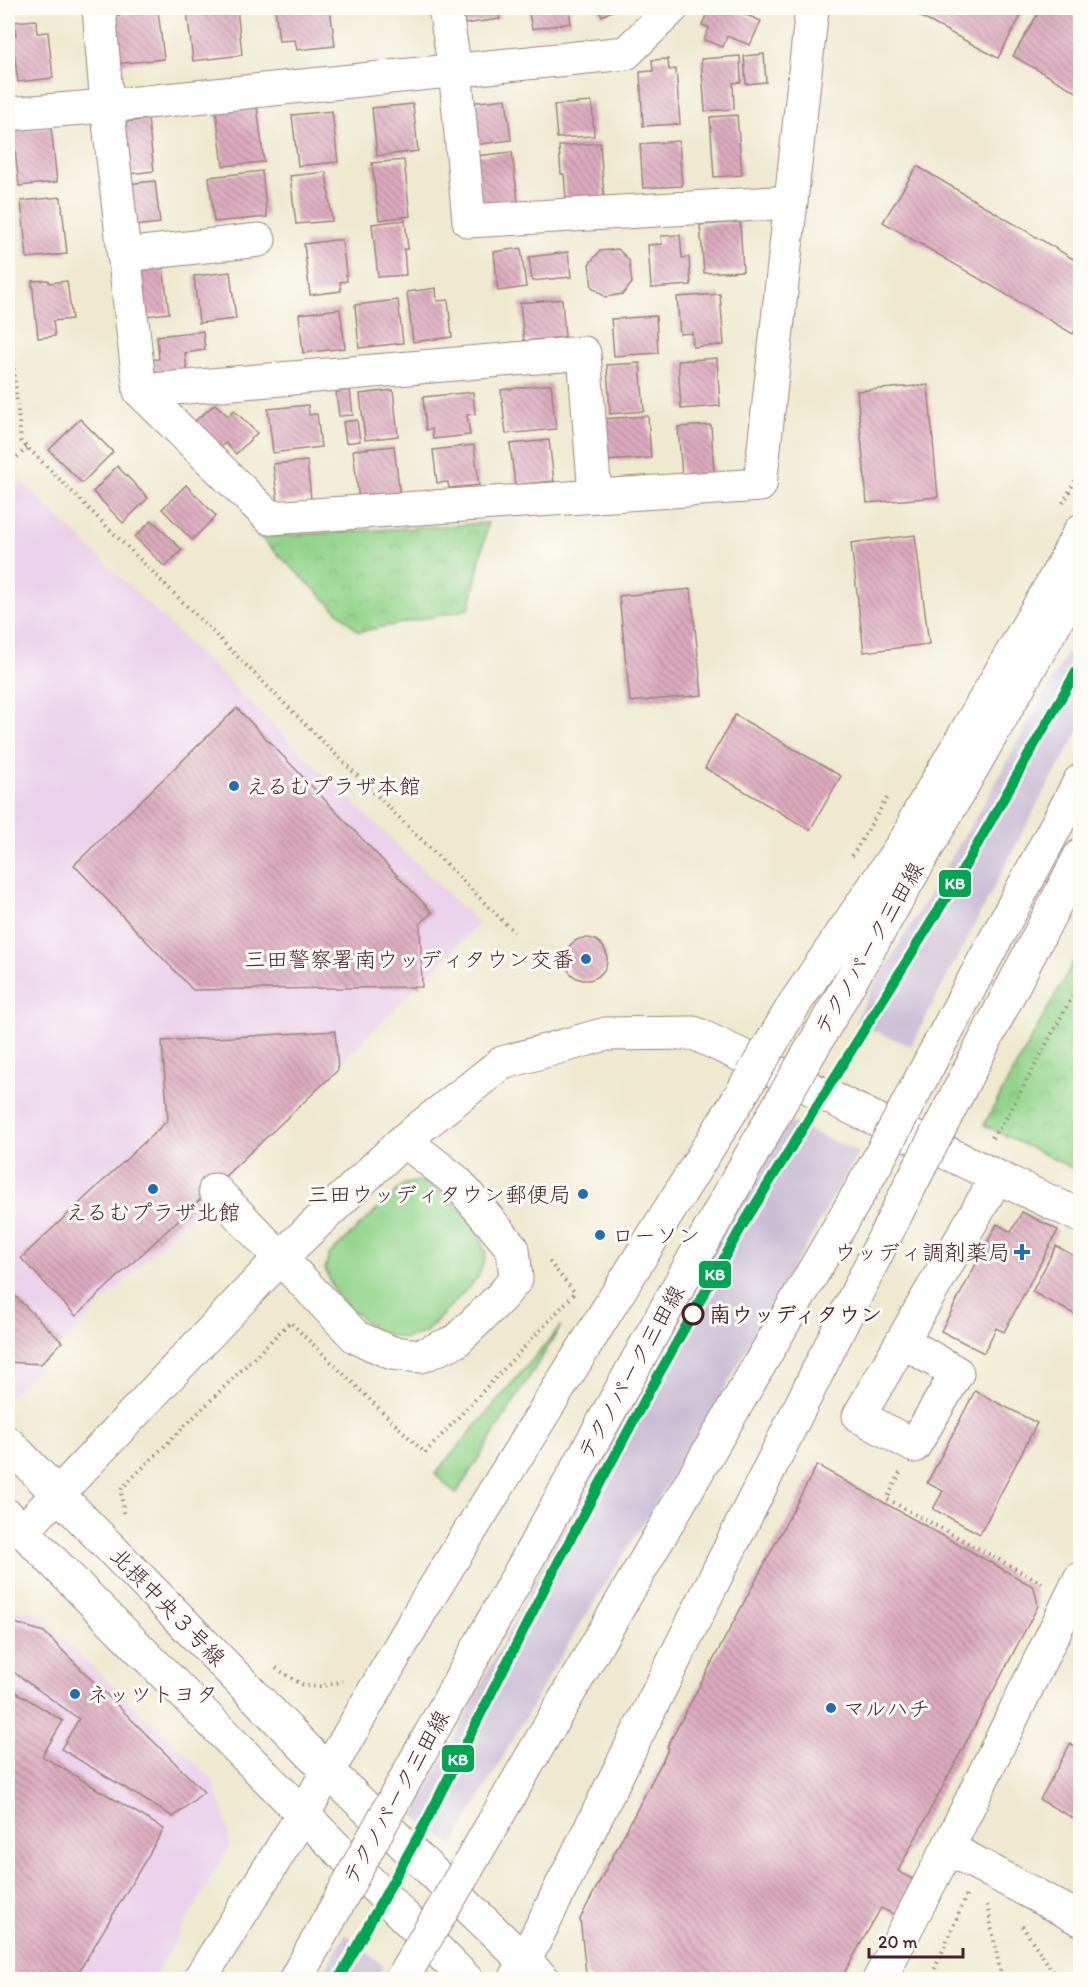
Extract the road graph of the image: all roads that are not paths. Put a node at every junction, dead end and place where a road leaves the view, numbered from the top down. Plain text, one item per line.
1 (99, 8) edge
2 (445, 8) edge
3 (672, 8) edge
4 (812, 8) edge
5 (455, 69) junction
6 (107, 106) junction
7 (8, 114) edge
8 (791, 202) junction
9 (259, 240) dead end
10 (124, 255) junction
11 (140, 391) junction
12 (595, 496) junction
13 (1080, 531) edge
14 (1074, 592) edge
15 (1080, 781) edge
16 (1080, 856) edge
17 (893, 858) junction
18 (404, 1140) junction
19 (985, 1172) junction
20 (215, 1190) dead end
21 (1080, 1216) edge
22 (280, 1258) junction
23 (902, 1341) junction
24 (8, 1443) edge
25 (58, 1493) junction
26 (15, 1523) edge
27 (1075, 1589) edge
28 (328, 1771) junction
29 (304, 1813) junction
30 (948, 1848) junction
31 (1080, 1918) edge
32 (528, 1973) edge
33 (199, 1980) edge
34 (295, 1980) edge
35 (401, 1980) edge
36 (467, 1980) edge
37 (879, 1980) edge

1 - 6 street
2 - 5 street
3 - 5 street
4 - 8 street
5 - 6 street
5 - 8 street
6 - 7 street
6 - 10 street
8 - 12 street
9 - 10 street
10 - 11 street
11 - 12 street
11 - 12 street
13 - 17 street
14 - 17 street
14 - 34 street, テクノパーク三田線, bridge
15 - 35 street, bridge
16 - 32 street, bridge
17 - 28 street, bridge
18 - 19 street
18 - 22 street
18 - 22 street
19 - 21 street
19 - 23 street
20 - 22 street
22 - 25 street
23 - 23 street
24 - 25 street, 北摂中央３号線
25 - 26 street
25 - 28 street, 北摂中央３号線
26 - 29 street
27 - 30 street
28 - 29 street
28 - 32 street, 北摂中央３号線
29 - 33 street
29 - 36 street
30 - 31 street
30 - 37 street

